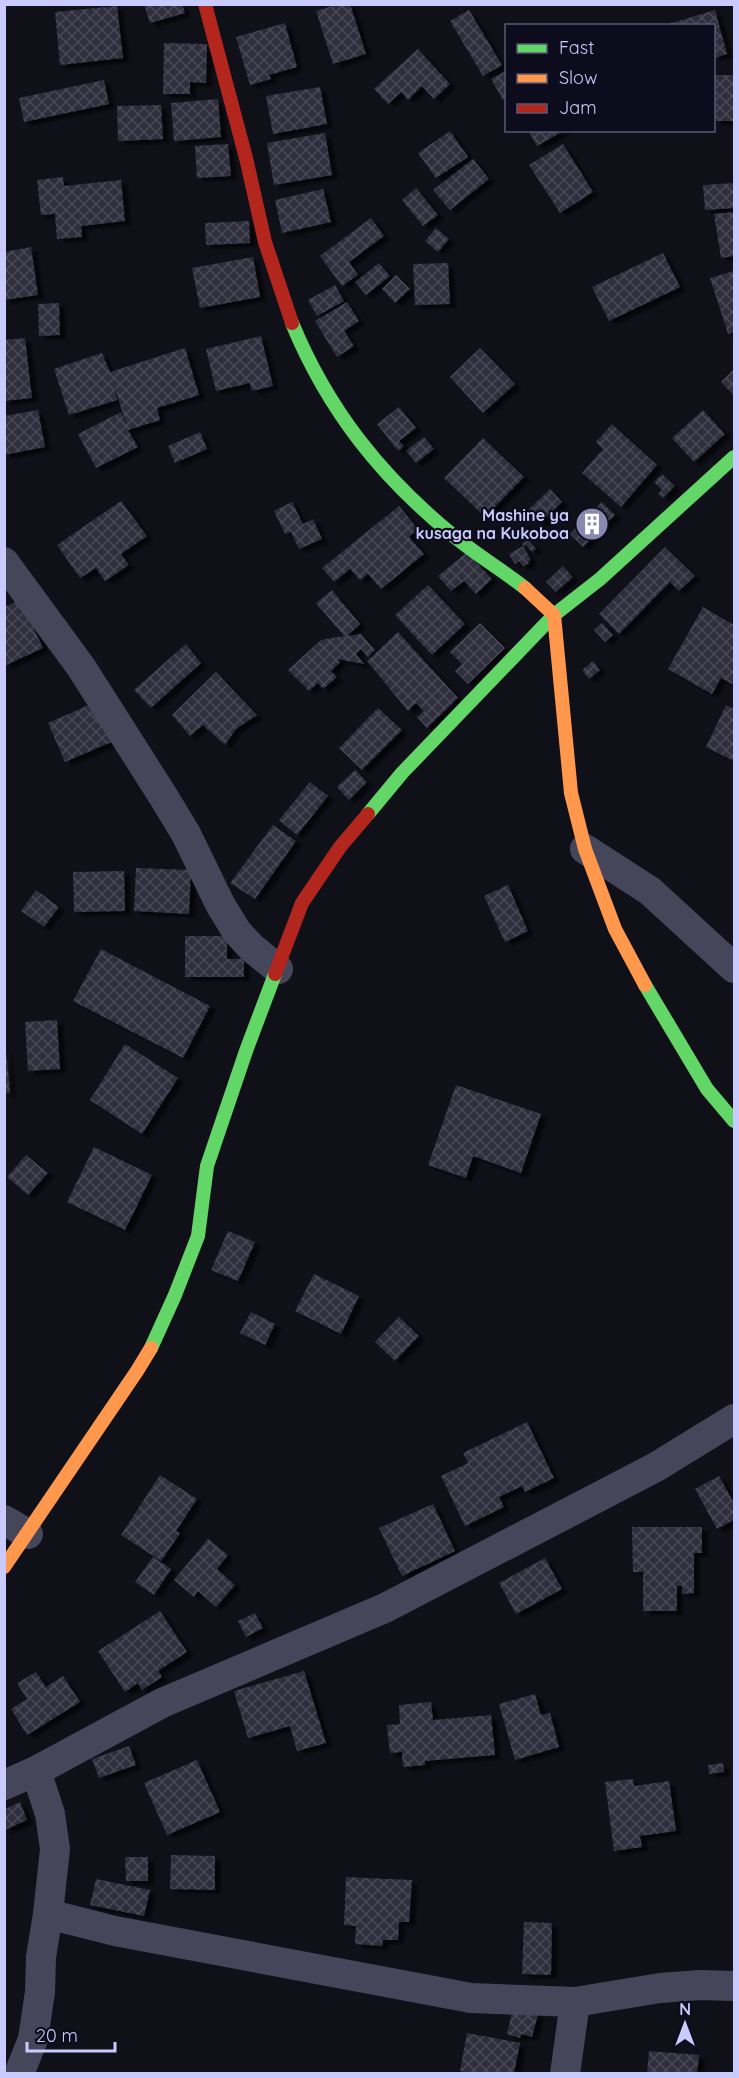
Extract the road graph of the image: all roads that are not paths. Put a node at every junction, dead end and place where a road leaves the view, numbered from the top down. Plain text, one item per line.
1 (205, 4) edge
2 (735, 457) edge
3 (4, 562) edge
4 (554, 615) junction
5 (585, 849) junction
6 (735, 968) edge
7 (278, 969) junction
8 (735, 1121) edge
9 (735, 1419) edge
10 (16, 1527) edge
11 (4, 1567) edge
12 (36, 1771) junction
13 (4, 1785) edge
14 (48, 1914) junction
15 (735, 1986) edge
16 (575, 2002) junction
17 (19, 2073) edge
18 (565, 2073) edge

1 - 4 street
2 - 4 street
3 - 7 street
4 - 5 street
4 - 7 street
5 - 6 street
5 - 8 street
7 - 10 street
9 - 12 street
10 - 11 street
12 - 13 street
12 - 14 street
14 - 16 street
14 - 17 street
15 - 16 street
16 - 18 street

